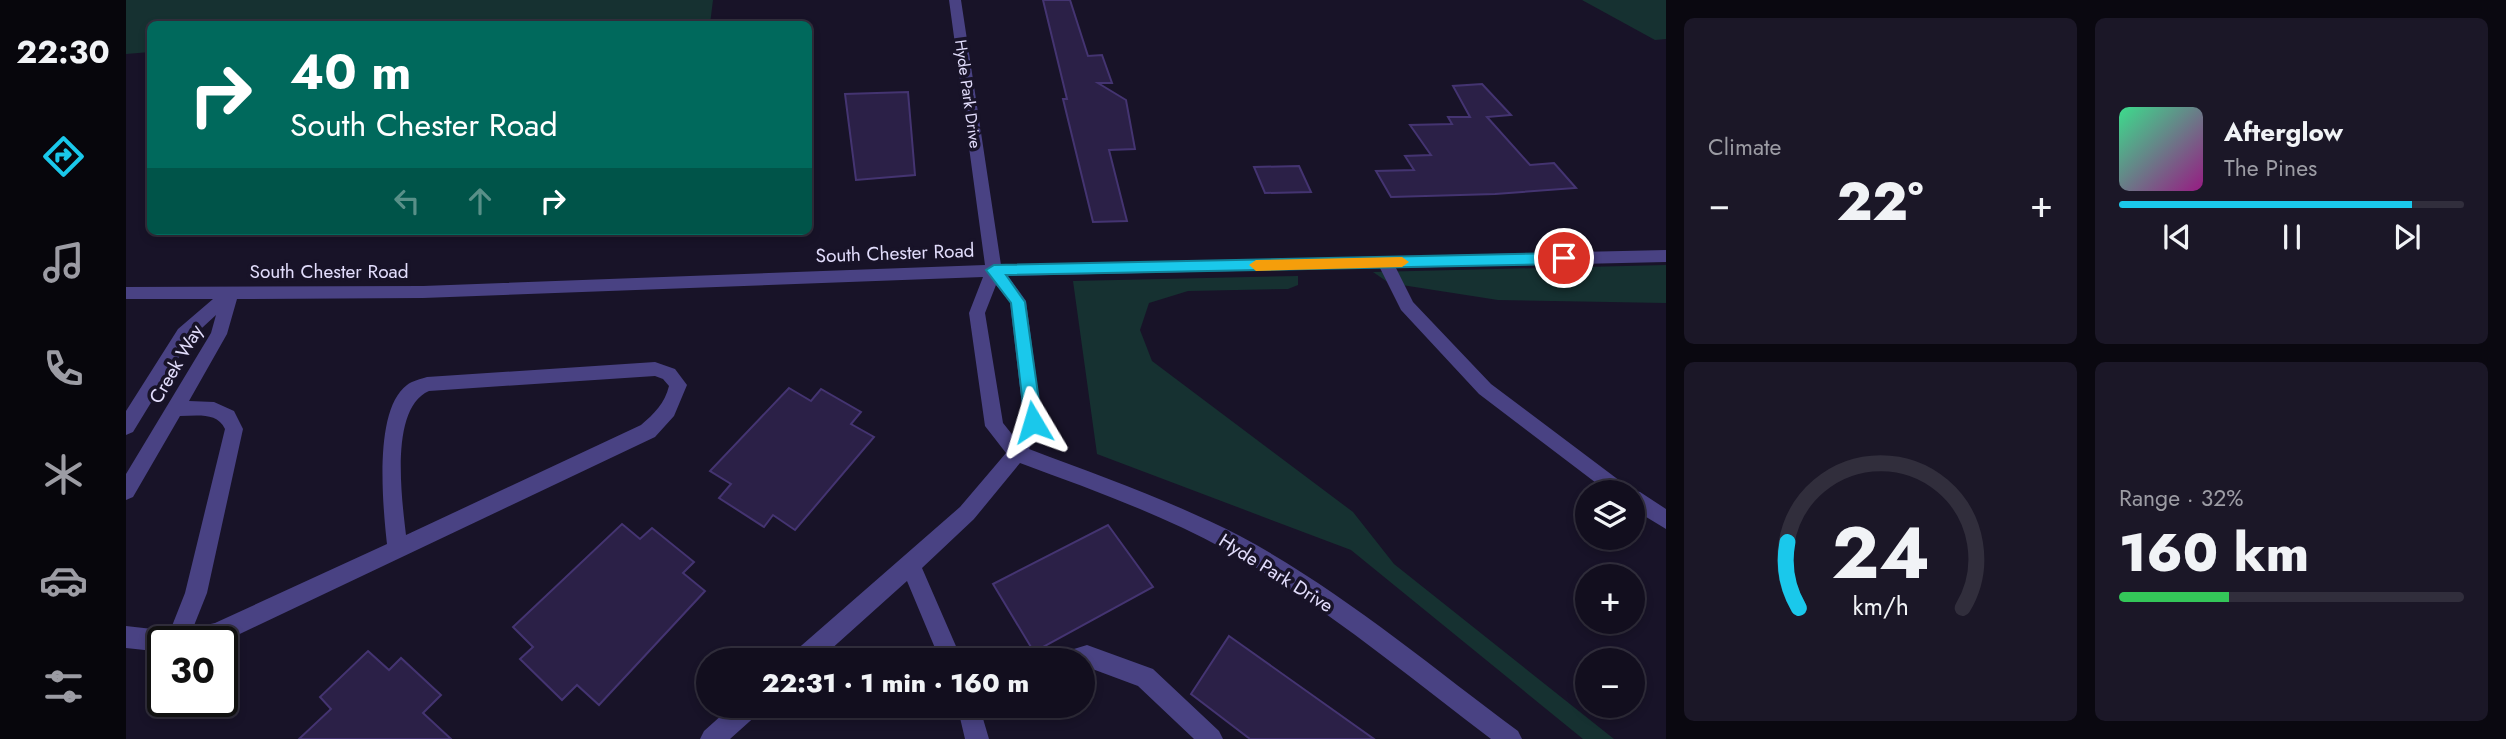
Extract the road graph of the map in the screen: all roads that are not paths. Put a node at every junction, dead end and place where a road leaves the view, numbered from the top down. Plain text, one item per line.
1 (955, 0) edge
2 (1666, 256) edge
3 (1385, 262) junction
4 (994, 270) junction
5 (126, 293) edge
6 (230, 293) junction
7 (175, 408) junction
8 (126, 427) edge
9 (1017, 453) junction
10 (1607, 480) edge
11 (126, 491) edge
12 (1645, 506) edge
13 (1666, 520) edge
14 (398, 550) junction
15 (910, 565) junction
16 (183, 626) edge
17 (235, 626) edge
18 (126, 637) edge
19 (147, 639) edge
20 (816, 648) edge
21 (946, 648) edge
22 (1095, 659) edge
23 (736, 718) edge
24 (971, 718) edge
25 (712, 739) edge
26 (977, 739) edge
27 (1211, 739) edge
28 (1510, 739) edge

1 - 4 street, Hyde Park Drive
2 - 3 street, South Chester Road
3 - 4 street, South Chester Road
3 - 10 street
4 - 6 street, South Chester Road
4 - 9 street, Hyde Park Drive
4 - 9 street, Hyde Park Drive
5 - 6 street, South Chester Road
6 - 7 street, Creek Way
6 - 8 street, Creek Way
7 - 11 street, Creek Way
7 - 16 street
9 - 15 street, Hyde Park Drive
9 - 28 street, Hyde Park Drive
12 - 13 street
14 - 14 street
14 - 17 street
15 - 20 street, Hyde Park Drive
15 - 21 street
18 - 19 street
22 - 27 street
23 - 25 street
24 - 26 street

